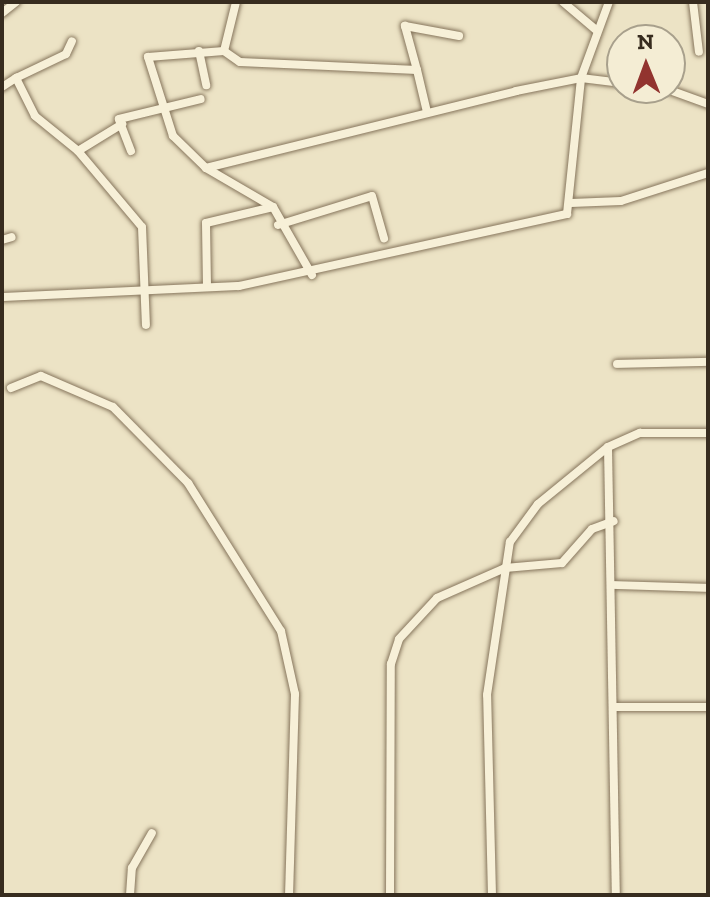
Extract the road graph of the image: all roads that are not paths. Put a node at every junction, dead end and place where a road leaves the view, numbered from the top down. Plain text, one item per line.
1 (16, 2) edge
2 (236, 2) edge
3 (563, 2) edge
4 (609, 2) edge
5 (693, 2) edge
6 (2, 13) edge
7 (595, 29) junction
8 (459, 36) dead end
9 (72, 41) dead end
10 (199, 51) junction
11 (224, 51) junction
12 (699, 52) dead end
13 (417, 70) junction
14 (16, 78) junction
15 (581, 78) junction
16 (606, 81) edge
17 (206, 85) dead end
18 (2, 87) edge
19 (686, 96) edge
20 (201, 99) dead end
21 (162, 104) junction
22 (708, 104) edge
23 (427, 112) junction
24 (122, 124) junction
25 (78, 151) junction
26 (131, 151) dead end
27 (206, 168) junction
28 (708, 173) edge
29 (571, 203) junction
30 (273, 207) junction
31 (278, 225) junction
32 (12, 237) dead end
33 (384, 238) dead end
34 (2, 240) edge
35 (312, 275) junction
36 (207, 287) junction
37 (149, 288) junction
38 (2, 297) edge
39 (146, 325) dead end
40 (708, 362) edge
41 (617, 364) dead end
42 (11, 388) dead end
43 (708, 433) edge
44 (608, 447) junction
45 (614, 521) junction
46 (505, 568) junction
47 (614, 585) junction
48 (708, 588) edge
49 (615, 707) junction
50 (708, 707) edge
51 (152, 833) dead end
52 (130, 895) edge
53 (289, 895) edge
54 (390, 895) edge
55 (492, 895) edge
56 (616, 895) edge

1 - 6 street
2 - 11 street
3 - 7 street
4 - 7 street
5 - 12 street
7 - 15 street
8 - 13 street
9 - 14 street
10 - 11 street
10 - 17 street
10 - 21 street
11 - 13 street
13 - 23 street
14 - 18 street
14 - 25 street
15 - 16 street
15 - 23 street
15 - 29 street
19 - 22 street
20 - 21 street
21 - 24 street
21 - 27 street
23 - 27 street
24 - 25 street
24 - 26 street
25 - 37 street
27 - 30 street
28 - 29 street
29 - 35 street
30 - 31 street
30 - 36 street
31 - 33 street
31 - 35 street
32 - 34 street
35 - 36 street
36 - 37 street
37 - 38 street
37 - 39 street
40 - 41 street
42 - 53 street
43 - 44 street
44 - 45 street
44 - 46 street
45 - 46 street
45 - 47 street
46 - 54 street
46 - 55 street
47 - 48 street
47 - 49 street
49 - 50 street
49 - 56 street
51 - 52 street

